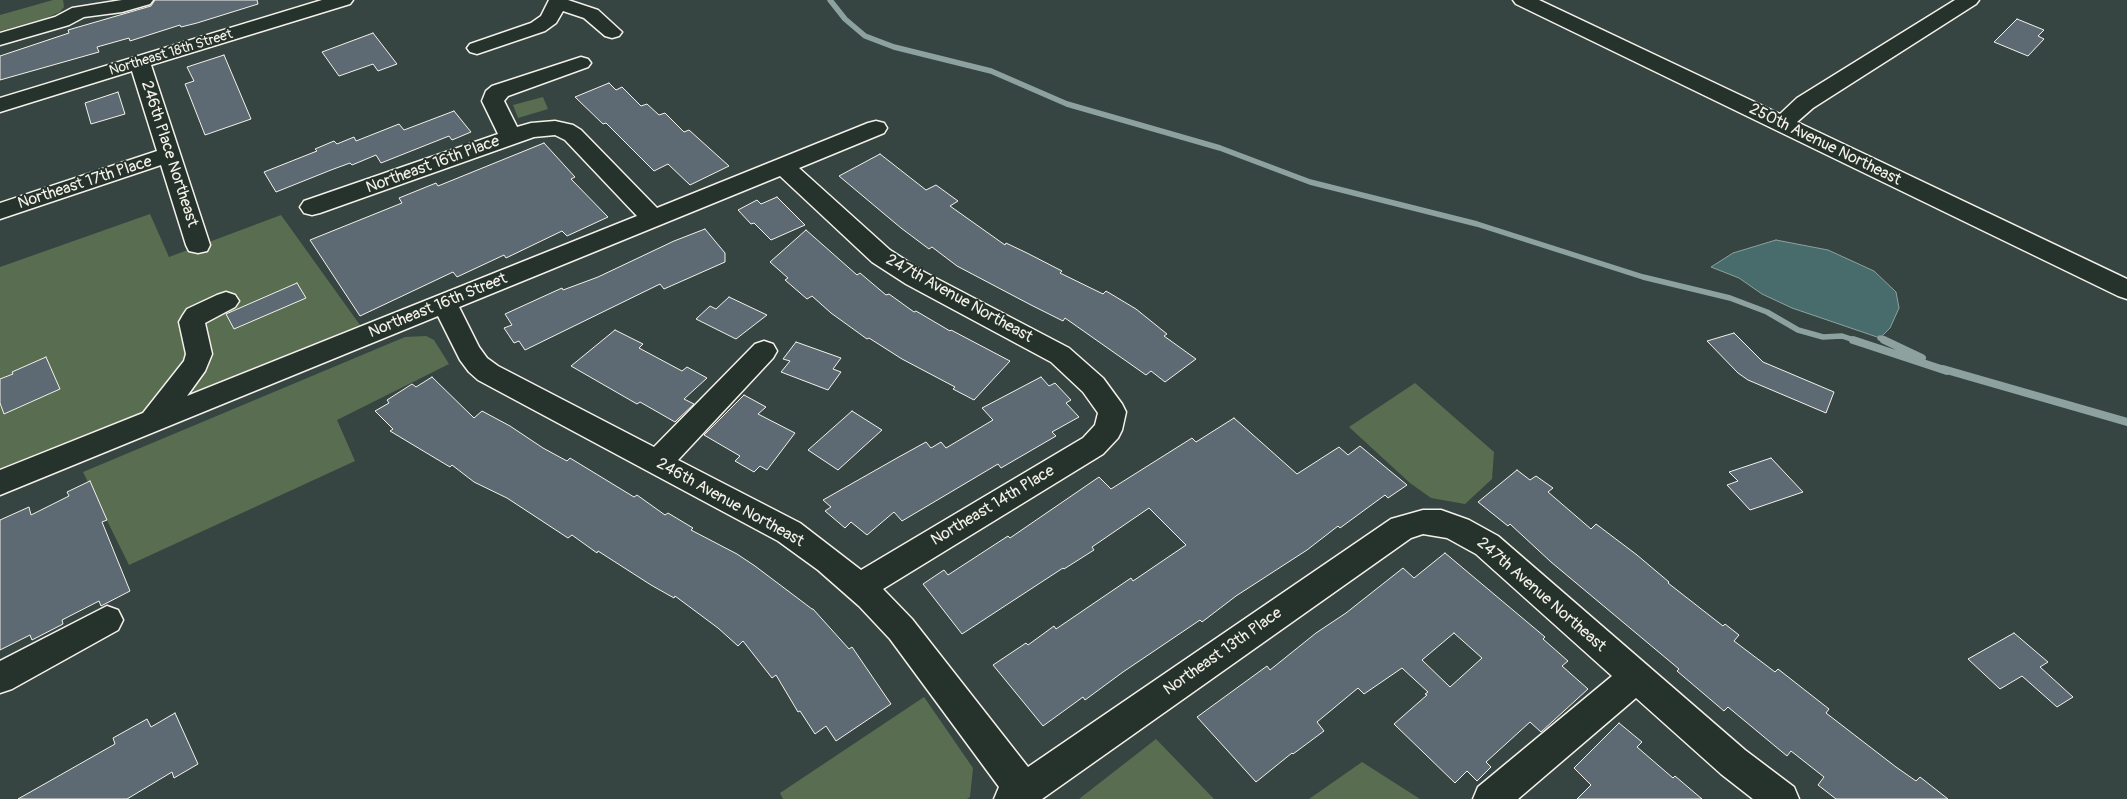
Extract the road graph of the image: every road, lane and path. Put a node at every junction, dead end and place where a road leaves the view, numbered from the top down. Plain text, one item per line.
1 (143, 0) edge
2 (343, 0) edge
3 (1969, 0) edge
4 (556, 1) edge
5 (1530, 1) edge
6 (82, 6) edge
7 (612, 32) dead end
8 (0, 39) edge
9 (477, 48) dead end
10 (140, 62) junction
11 (581, 63) dead end
12 (0, 105) edge
13 (1782, 124) junction
14 (876, 128) dead end
15 (511, 137) junction
16 (170, 154) junction
17 (783, 166) junction
18 (312, 207) dead end
19 (0, 211) edge
20 (654, 218) junction
21 (198, 245) dead end
22 (2127, 290) edge
23 (226, 302) dead end
24 (444, 303) junction
25 (764, 351) dead end
26 (1112, 412) joint
27 (152, 422) junction
28 (658, 462) junction
29 (0, 483) edge
30 (1441, 523) joint
31 (859, 586) junction
32 (107, 620) dead end
33 (1636, 677) junction
34 (0, 678) edge
35 (1018, 795) edge
36 (1491, 799) edge
37 (1781, 799) edge

1 - 6 street
2 - 10 street, Northeast 18th Street
3 - 13 street
4 - 7 street
4 - 9 street
5 - 13 street, 250th Avenue Northeast
6 - 8 street
10 - 12 street, Northeast 18th Street
10 - 16 street, 246th Place Northeast
11 - 15 street
13 - 22 street, 250th Avenue Northeast
14 - 17 street, Northeast 16th Street
15 - 18 street, Northeast 16th Place
15 - 20 street, Northeast 16th Place
16 - 19 street, Northeast 17th Place
16 - 21 street, 246th Place Northeast
17 - 20 street, Northeast 16th Street
17 - 26 street, 247th Avenue Northeast
20 - 24 street, Northeast 16th Street
23 - 27 street
24 - 27 street, Northeast 16th Street
24 - 28 street, 246th Avenue Northeast
25 - 28 street
26 - 31 street, Northeast 14th Place
27 - 29 street, Northeast 16th Street
28 - 31 street, 246th Avenue Northeast
30 - 33 street, 247th Avenue Northeast
30 - 35 street, Northeast 13th Place
31 - 35 street, 246th Avenue Northeast
32 - 34 street
33 - 36 street
33 - 37 street, 247th Avenue Northeast

